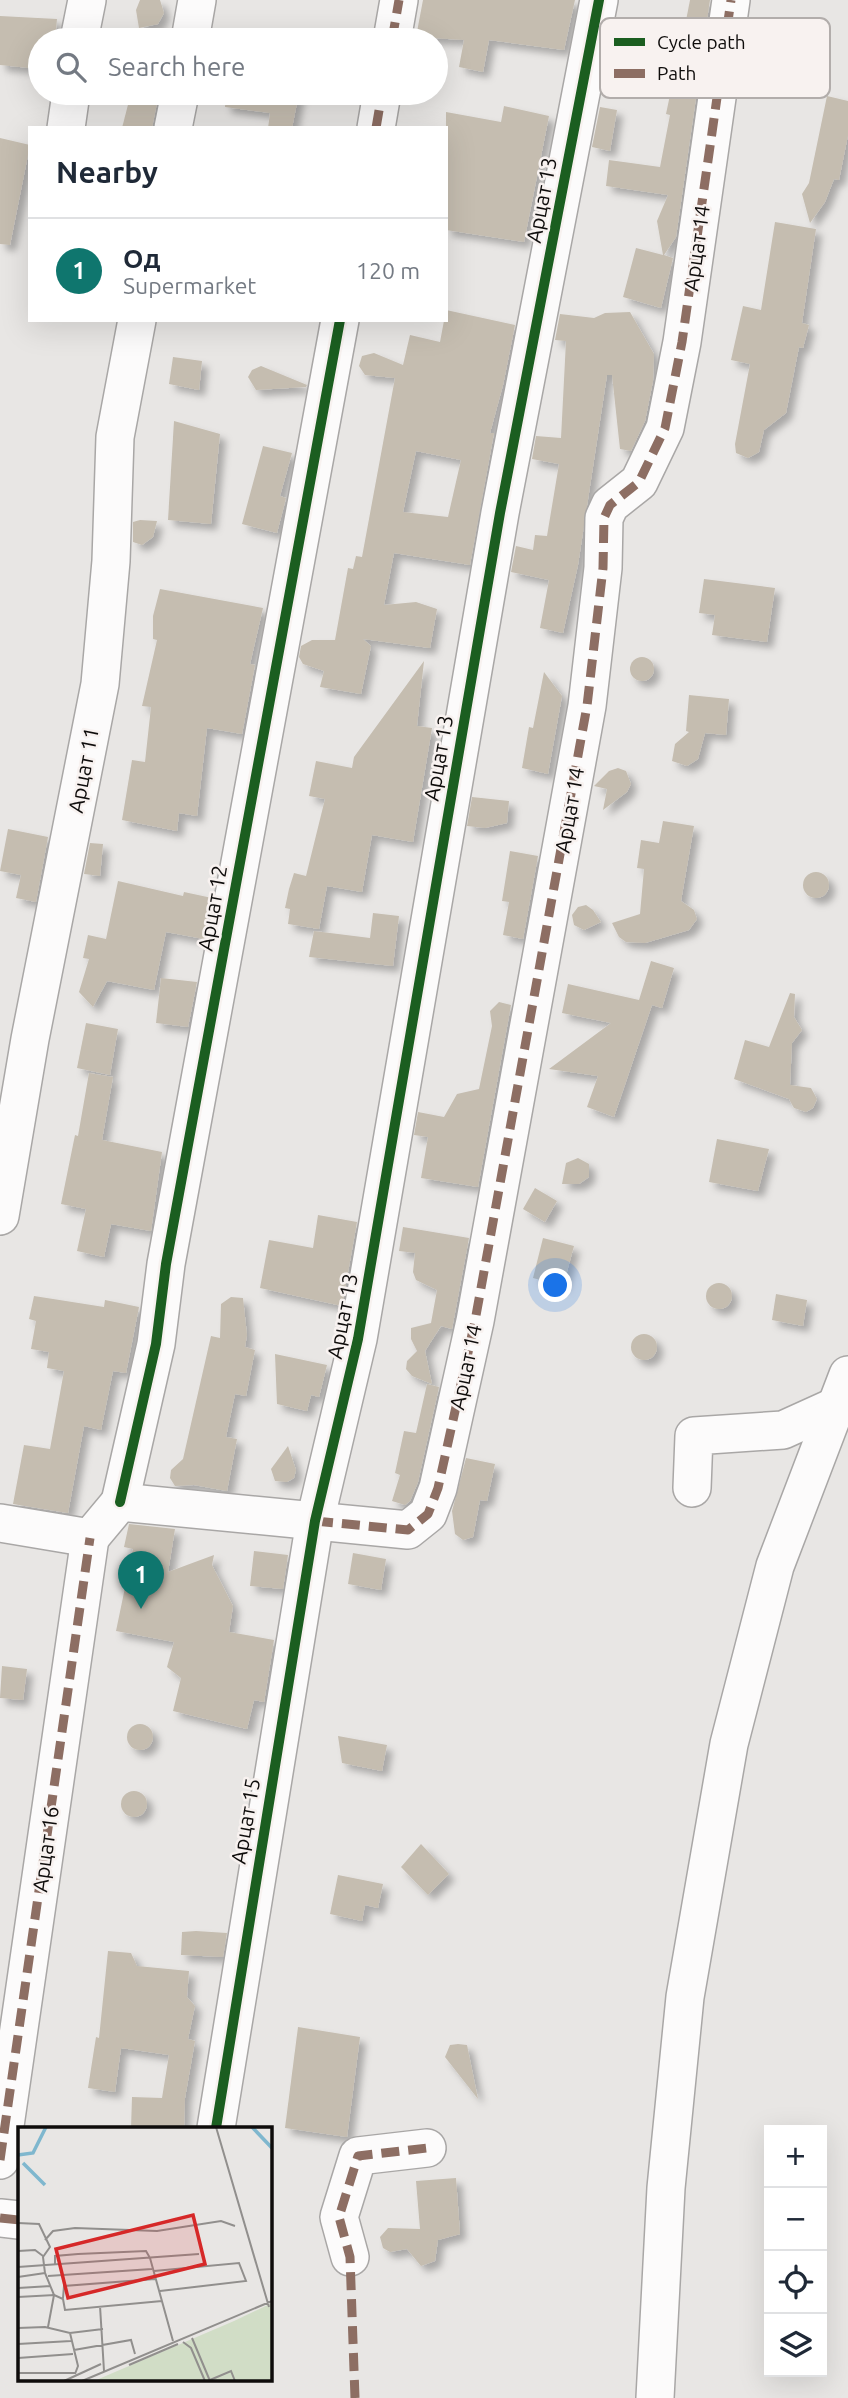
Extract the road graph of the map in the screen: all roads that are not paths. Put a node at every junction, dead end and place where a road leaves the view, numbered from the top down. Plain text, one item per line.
1 (87, 0) edge
2 (197, 0) edge
3 (399, 0) edge
4 (599, 0) edge
5 (731, 0) edge
6 (728, 18) edge
7 (81, 28) edge
8 (192, 28) edge
9 (394, 28) edge
10 (717, 98) edge
11 (69, 105) edge
12 (178, 105) edge
13 (380, 105) edge
14 (66, 126) edge
15 (173, 126) edge
16 (376, 126) edge
17 (137, 322) edge
18 (340, 322) edge
19 (0, 1216) edge
20 (842, 1390) edge
21 (692, 1488) dead end
22 (120, 1502) junction
23 (315, 1521) junction
24 (0, 1523) edge
25 (90, 1538) junction
26 (216, 2127) edge
27 (427, 2148) dead end
28 (0, 2160) edge
29 (0, 2218) edge
30 (18, 2220) edge
31 (350, 2257) dead end
32 (655, 2398) edge

1 - 7 street
2 - 8 street
3 - 9 street
4 - 23 street, Арцат 13
5 - 6 street, Арцат 14
10 - 23 street, Арцат 14
11 - 14 street
12 - 15 street
13 - 16 street
17 - 19 street, Арцат 11
18 - 22 street, Арцат 12
20 - 21 street
20 - 32 street
22 - 23 street, Арцат 14
22 - 25 street
23 - 26 street, Арцат 15
24 - 25 street
25 - 28 street, Арцат 16
27 - 31 street
29 - 30 street

